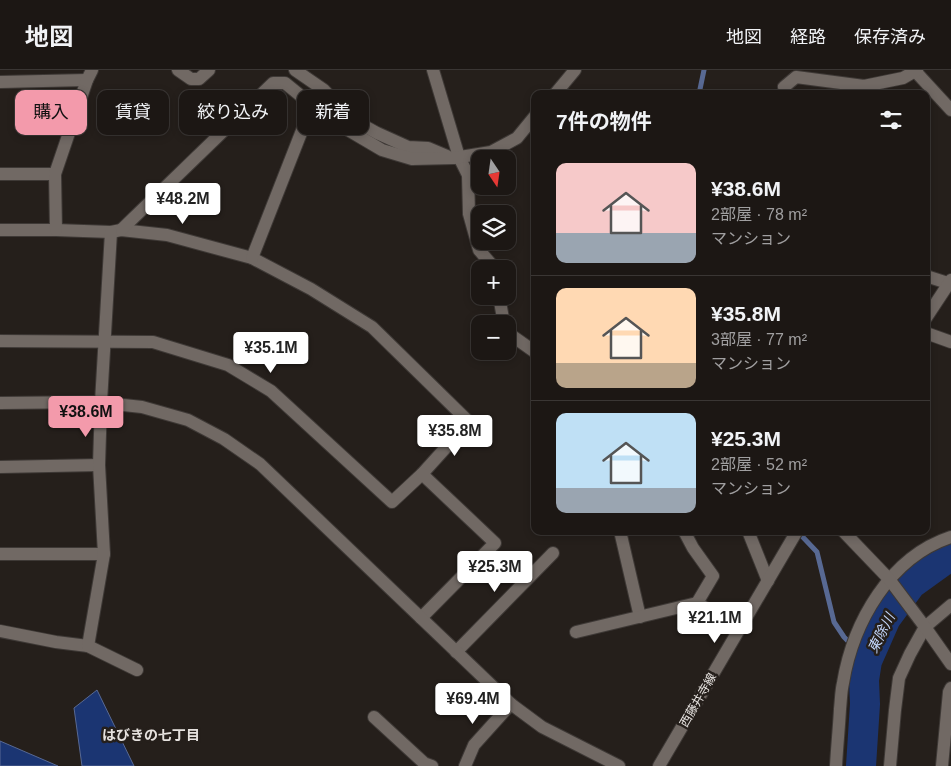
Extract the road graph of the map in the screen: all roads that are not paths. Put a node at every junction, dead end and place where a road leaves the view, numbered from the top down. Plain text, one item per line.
1 (1, 70) edge
2 (178, 70) edge
3 (209, 70) edge
4 (295, 70) edge
5 (433, 70) edge
6 (575, 70) edge
7 (916, 71) edge
8 (89, 75) edge
9 (0, 82) edge
10 (839, 82) junction
11 (558, 90) edge
12 (785, 90) edge
13 (846, 90) edge
14 (297, 93) edge
15 (951, 110) edge
16 (531, 121) edge
17 (300, 135) edge
18 (356, 135) edge
19 (456, 158) junction
20 (0, 174) edge
21 (55, 174) junction
22 (0, 230) edge
23 (56, 230) junction
24 (116, 231) junction
25 (252, 258) junction
26 (488, 260) edge
27 (930, 277) edge
28 (950, 282) edge
29 (930, 312) edge
30 (930, 334) edge
31 (516, 339) edge
32 (0, 341) edge
33 (104, 341) junction
34 (951, 342) edge
35 (531, 349) edge
36 (101, 402) junction
37 (0, 403) edge
38 (99, 465) junction
39 (0, 466) edge
40 (422, 474) junction
41 (621, 535) edge
42 (686, 535) edge
43 (750, 535) edge
44 (795, 535) edge
45 (847, 535) edge
46 (951, 537) edge
47 (553, 553) dead end
48 (0, 554) edge
49 (104, 554) junction
50 (889, 579) junction
51 (768, 581) junction
52 (697, 603) junction
53 (951, 605) edge
54 (640, 617) junction
55 (422, 618) junction
56 (925, 627) junction
57 (740, 628) junction
58 (0, 631) edge
59 (576, 632) dead end
60 (88, 646) junction
61 (456, 652) junction
62 (951, 664) edge
63 (137, 670) dead end
64 (951, 688) edge
65 (511, 704) junction
66 (374, 717) dead end
67 (432, 766) edge
68 (466, 766) edge
69 (619, 766) edge
70 (660, 766) edge
71 (836, 766) edge
72 (890, 766) edge
73 (942, 766) edge

1 - 9 street
2 - 3 street
4 - 19 street
5 - 19 street
6 - 11 street
7 - 10 street
7 - 15 street
8 - 9 street
8 - 21 street
10 - 12 street
10 - 13 street
14 - 24 street
16 - 19 street
17 - 25 street
18 - 19 street
19 - 26 street
20 - 21 street
21 - 23 street
22 - 23 street
23 - 24 street
24 - 25 street
24 - 33 street
25 - 40 street
27 - 28 street
28 - 29 street
30 - 34 street
31 - 35 street
32 - 33 street
33 - 36 street
33 - 40 street
36 - 37 street
36 - 38 street
36 - 55 street
38 - 39 street
38 - 49 street
40 - 55 street
41 - 54 street
42 - 52 street
43 - 51 street
44 - 51 street, 西藤井寺線
45 - 50 street
46 - 50 street
47 - 61 street
48 - 49 street
49 - 60 street
50 - 56 street
50 - 71 street
51 - 57 street, 西藤井寺線
52 - 54 street
52 - 57 street
53 - 56 street
54 - 59 street
55 - 61 street
56 - 62 street
56 - 72 street
57 - 70 street, 西藤井寺線
58 - 60 street
60 - 63 street
61 - 65 street
64 - 73 street
65 - 68 street
65 - 69 street
66 - 67 street

